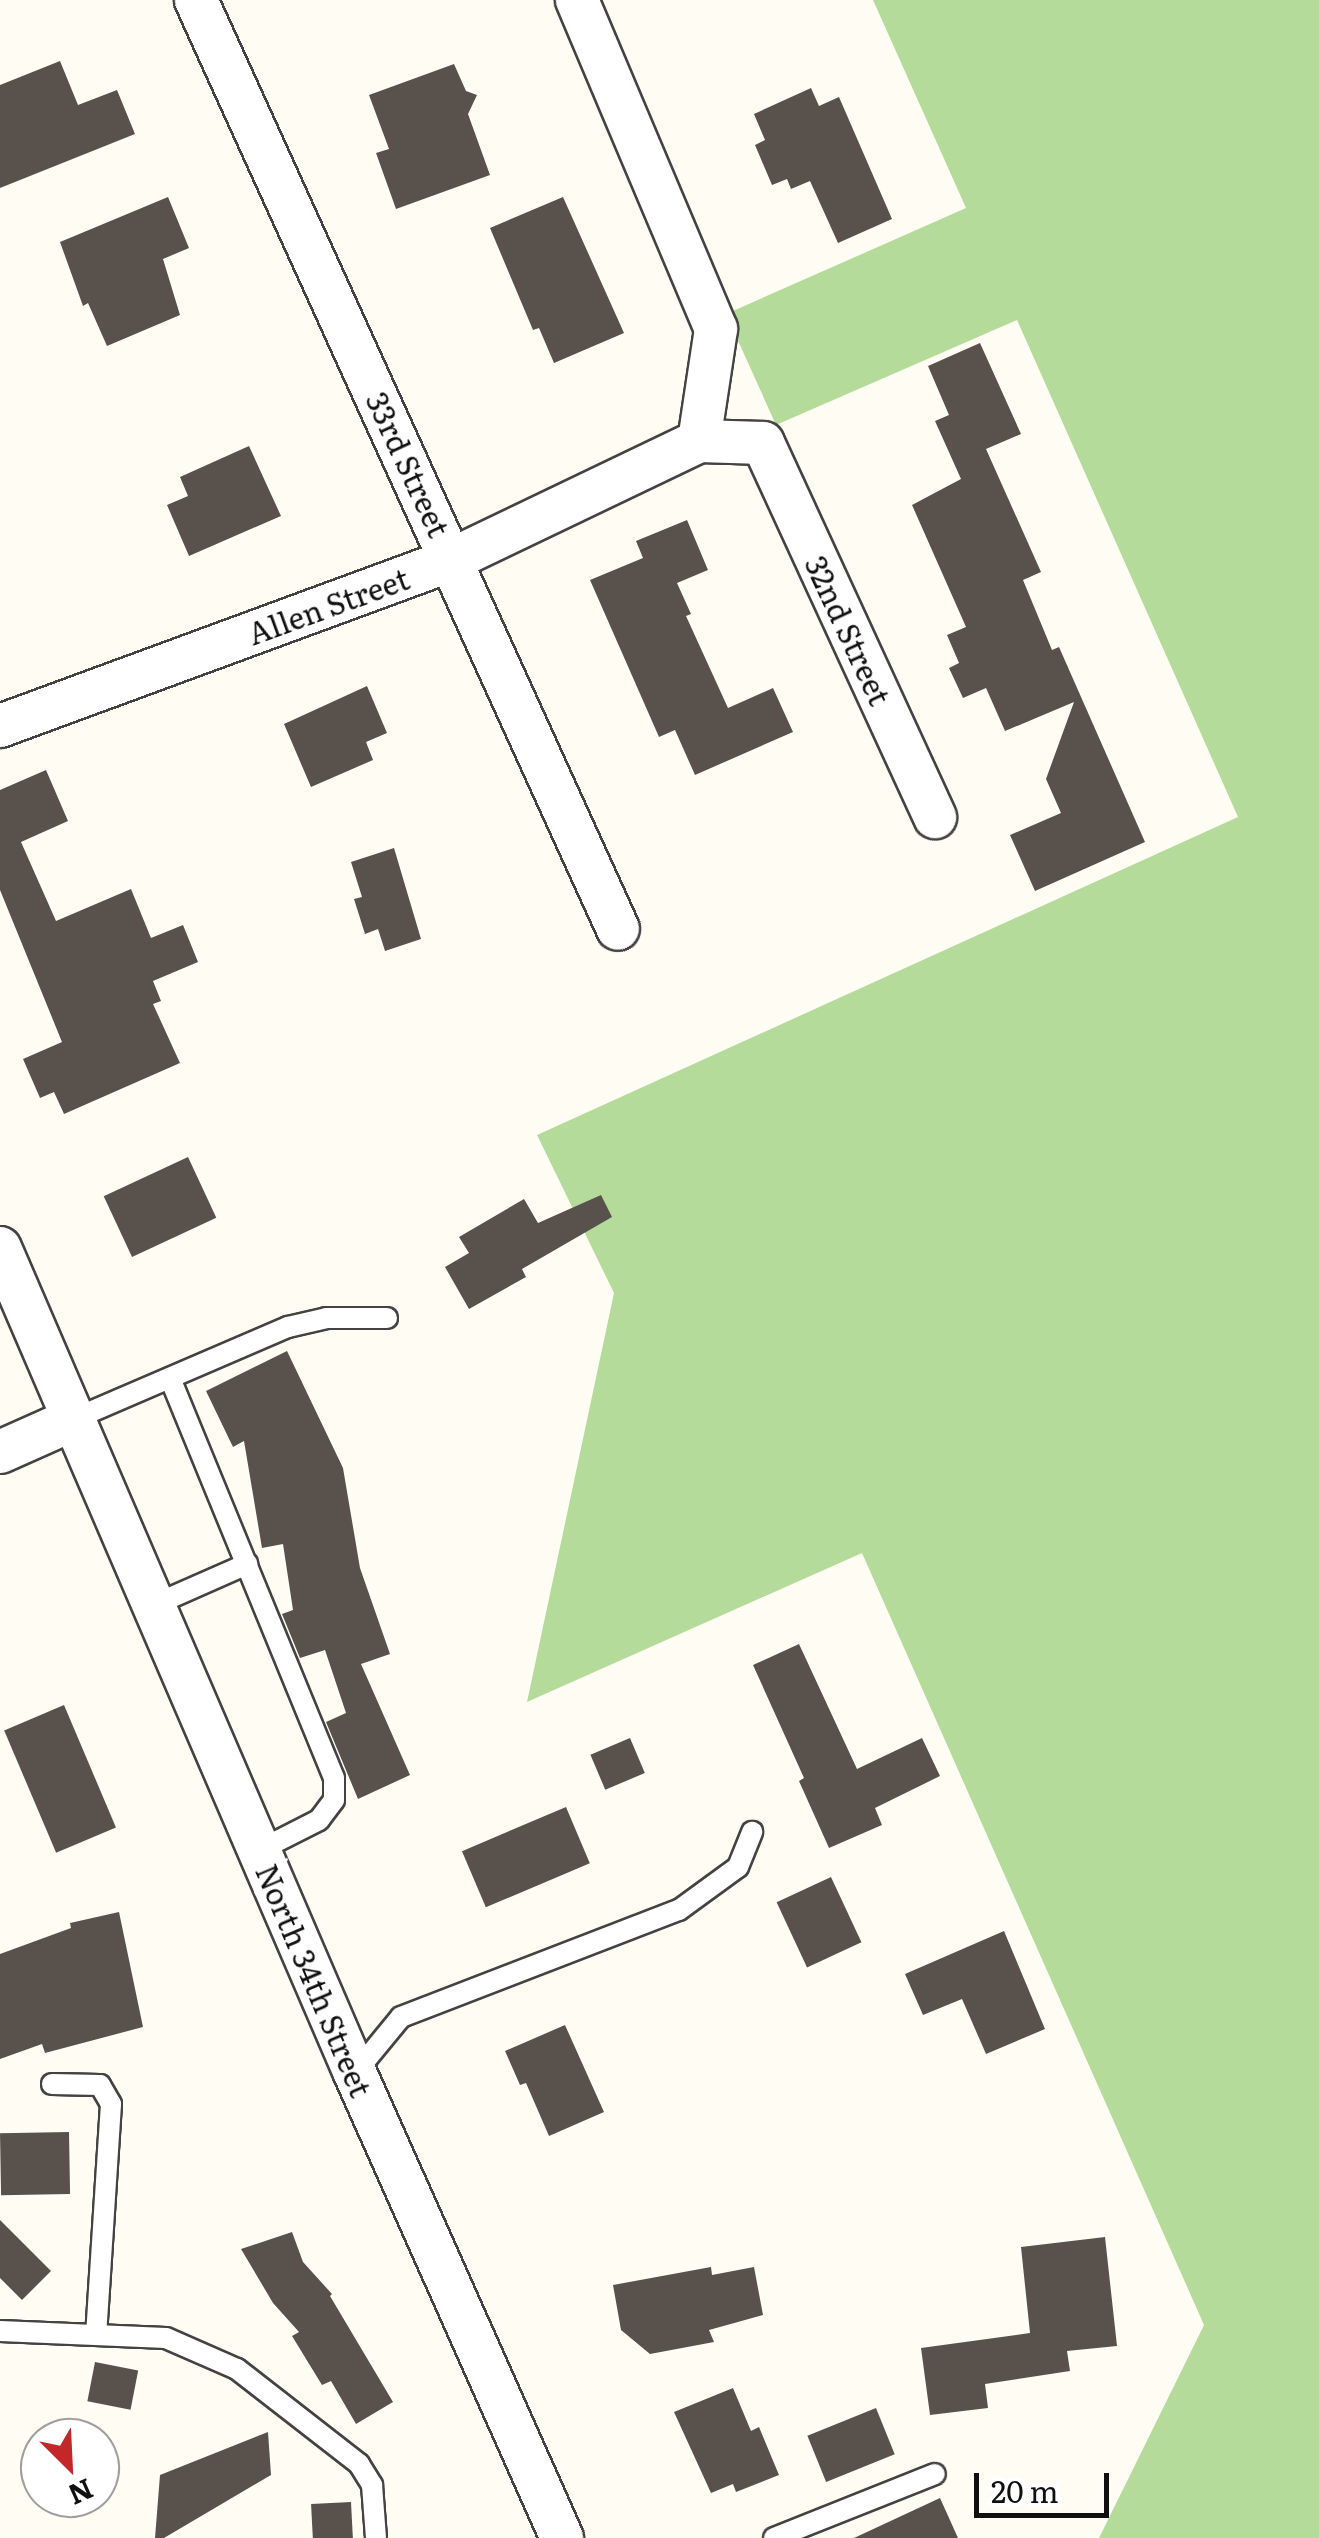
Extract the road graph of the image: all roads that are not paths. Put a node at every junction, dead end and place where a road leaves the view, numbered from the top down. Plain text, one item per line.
1 (196, 0) edge
2 (577, 0) edge
3 (699, 441) junction
4 (763, 443) joint
5 (453, 559) junction
6 (0, 726) edge
7 (935, 817) dead end
8 (618, 930) dead end
9 (0, 1248) edge
10 (387, 1318) dead end
11 (170, 1378) junction
12 (74, 1419) junction
13 (0, 1452) edge
14 (246, 1564) junction
15 (154, 1605) junction
16 (752, 1832) dead end
17 (260, 1850) junction
18 (355, 2074) junction
19 (52, 2084) dead end
20 (0, 2331) edge
21 (96, 2333) junction
22 (935, 2474) dead end
23 (376, 2538) edge
24 (562, 2538) edge
25 (774, 2538) edge

1 - 5 street, 33rd Street
2 - 3 street
3 - 4 street, Allen Street
3 - 5 street, Allen Street
4 - 7 street, 32nd Street
5 - 6 street, Allen Street
5 - 8 street, 33rd Street
9 - 12 street, North 34th Street
10 - 11 lane
11 - 12 lane
11 - 14 lane
12 - 13 street
12 - 15 street, North 34th Street
14 - 15 lane
14 - 17 lane
15 - 17 street, North 34th Street
16 - 18 lane
17 - 18 street, North 34th Street
18 - 24 street, North 34th Street
19 - 21 lane
20 - 21 lane
21 - 23 lane
22 - 25 lane

